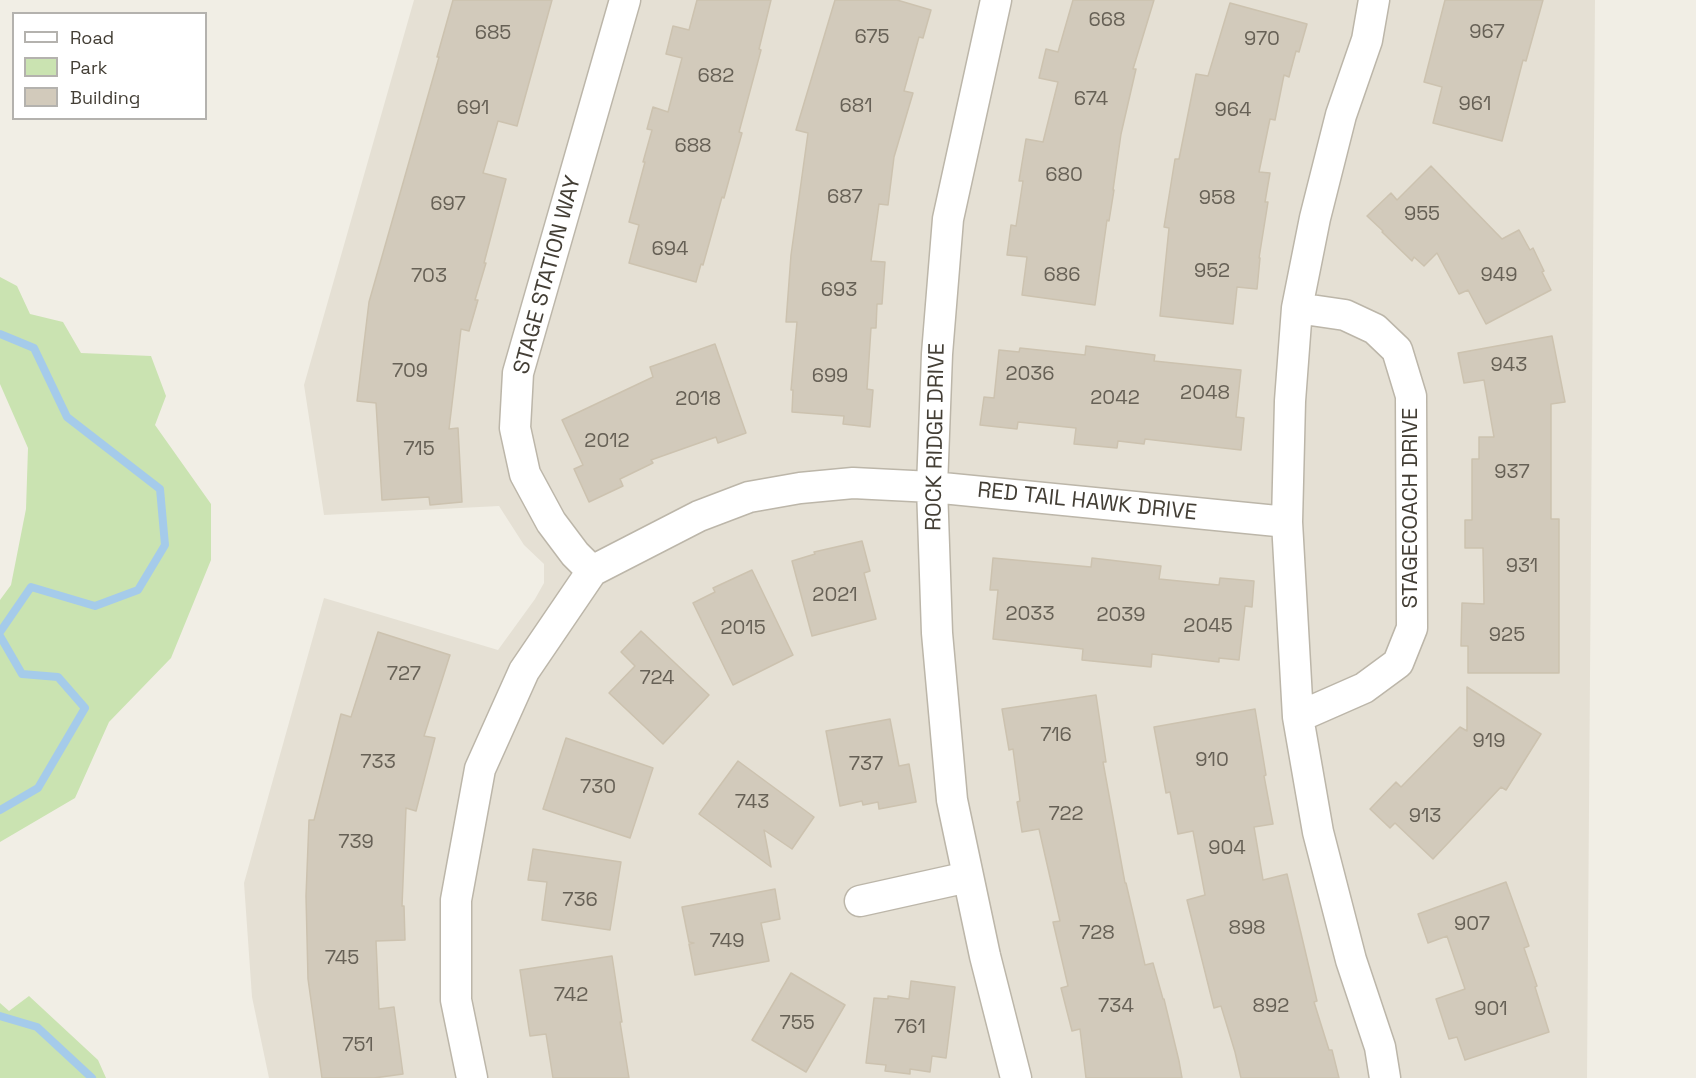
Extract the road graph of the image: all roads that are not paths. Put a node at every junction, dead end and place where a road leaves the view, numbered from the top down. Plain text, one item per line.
1 (625, 0) edge
2 (996, 0) edge
3 (1374, 0) edge
4 (1298, 308) junction
5 (932, 487) junction
6 (1287, 522) junction
7 (592, 571) junction
8 (1298, 717) junction
9 (968, 877) junction
10 (860, 901) dead end
11 (472, 1078) edge
12 (1016, 1078) edge
13 (1385, 1078) edge

1 - 7 street, STAGE STATION WAY
2 - 5 street, ROCK RIDGE DRIVE
3 - 4 street
4 - 6 street
4 - 8 street, STAGECOACH DRIVE
5 - 6 street, RED TAIL HAWK DRIVE
5 - 7 street, RED TAIL HAWK DRIVE
5 - 9 street, ROCK RIDGE DRIVE
6 - 8 street
7 - 11 street, RED TAIL HAWK DRIVE
8 - 13 street
9 - 10 street
9 - 12 street, ROCK RIDGE DRIVE

